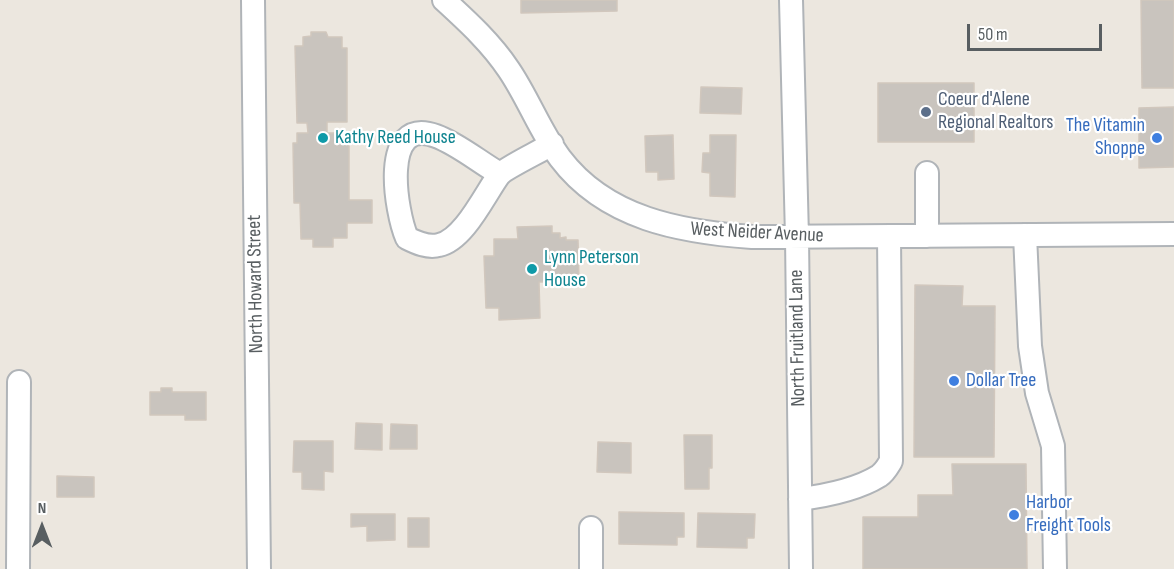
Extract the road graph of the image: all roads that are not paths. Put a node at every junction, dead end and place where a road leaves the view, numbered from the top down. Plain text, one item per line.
1 (253, 0) edge
2 (444, 0) edge
3 (791, 0) edge
4 (552, 144) junction
5 (927, 173) dead end
6 (500, 174) junction
7 (1174, 234) edge
8 (889, 236) junction
9 (927, 236) junction
10 (1025, 236) junction
11 (797, 237) junction
12 (19, 382) dead end
13 (800, 499) junction
14 (591, 528) dead end
15 (18, 569) edge
16 (259, 569) edge
17 (591, 569) edge
18 (801, 569) edge
19 (1055, 569) edge

1 - 16 street, North Howard Street
2 - 4 street, West Neider Avenue
3 - 11 street, North Fruitland Lane
4 - 6 street
4 - 11 street, West Neider Avenue
5 - 9 street
6 - 6 street
7 - 10 street, West Neider Avenue
8 - 9 street, West Neider Avenue
8 - 11 street, West Neider Avenue
8 - 13 street
9 - 10 street, West Neider Avenue
10 - 19 street
11 - 13 street, North Fruitland Lane
12 - 15 street
13 - 18 street, North Fruitland Lane
14 - 17 street

